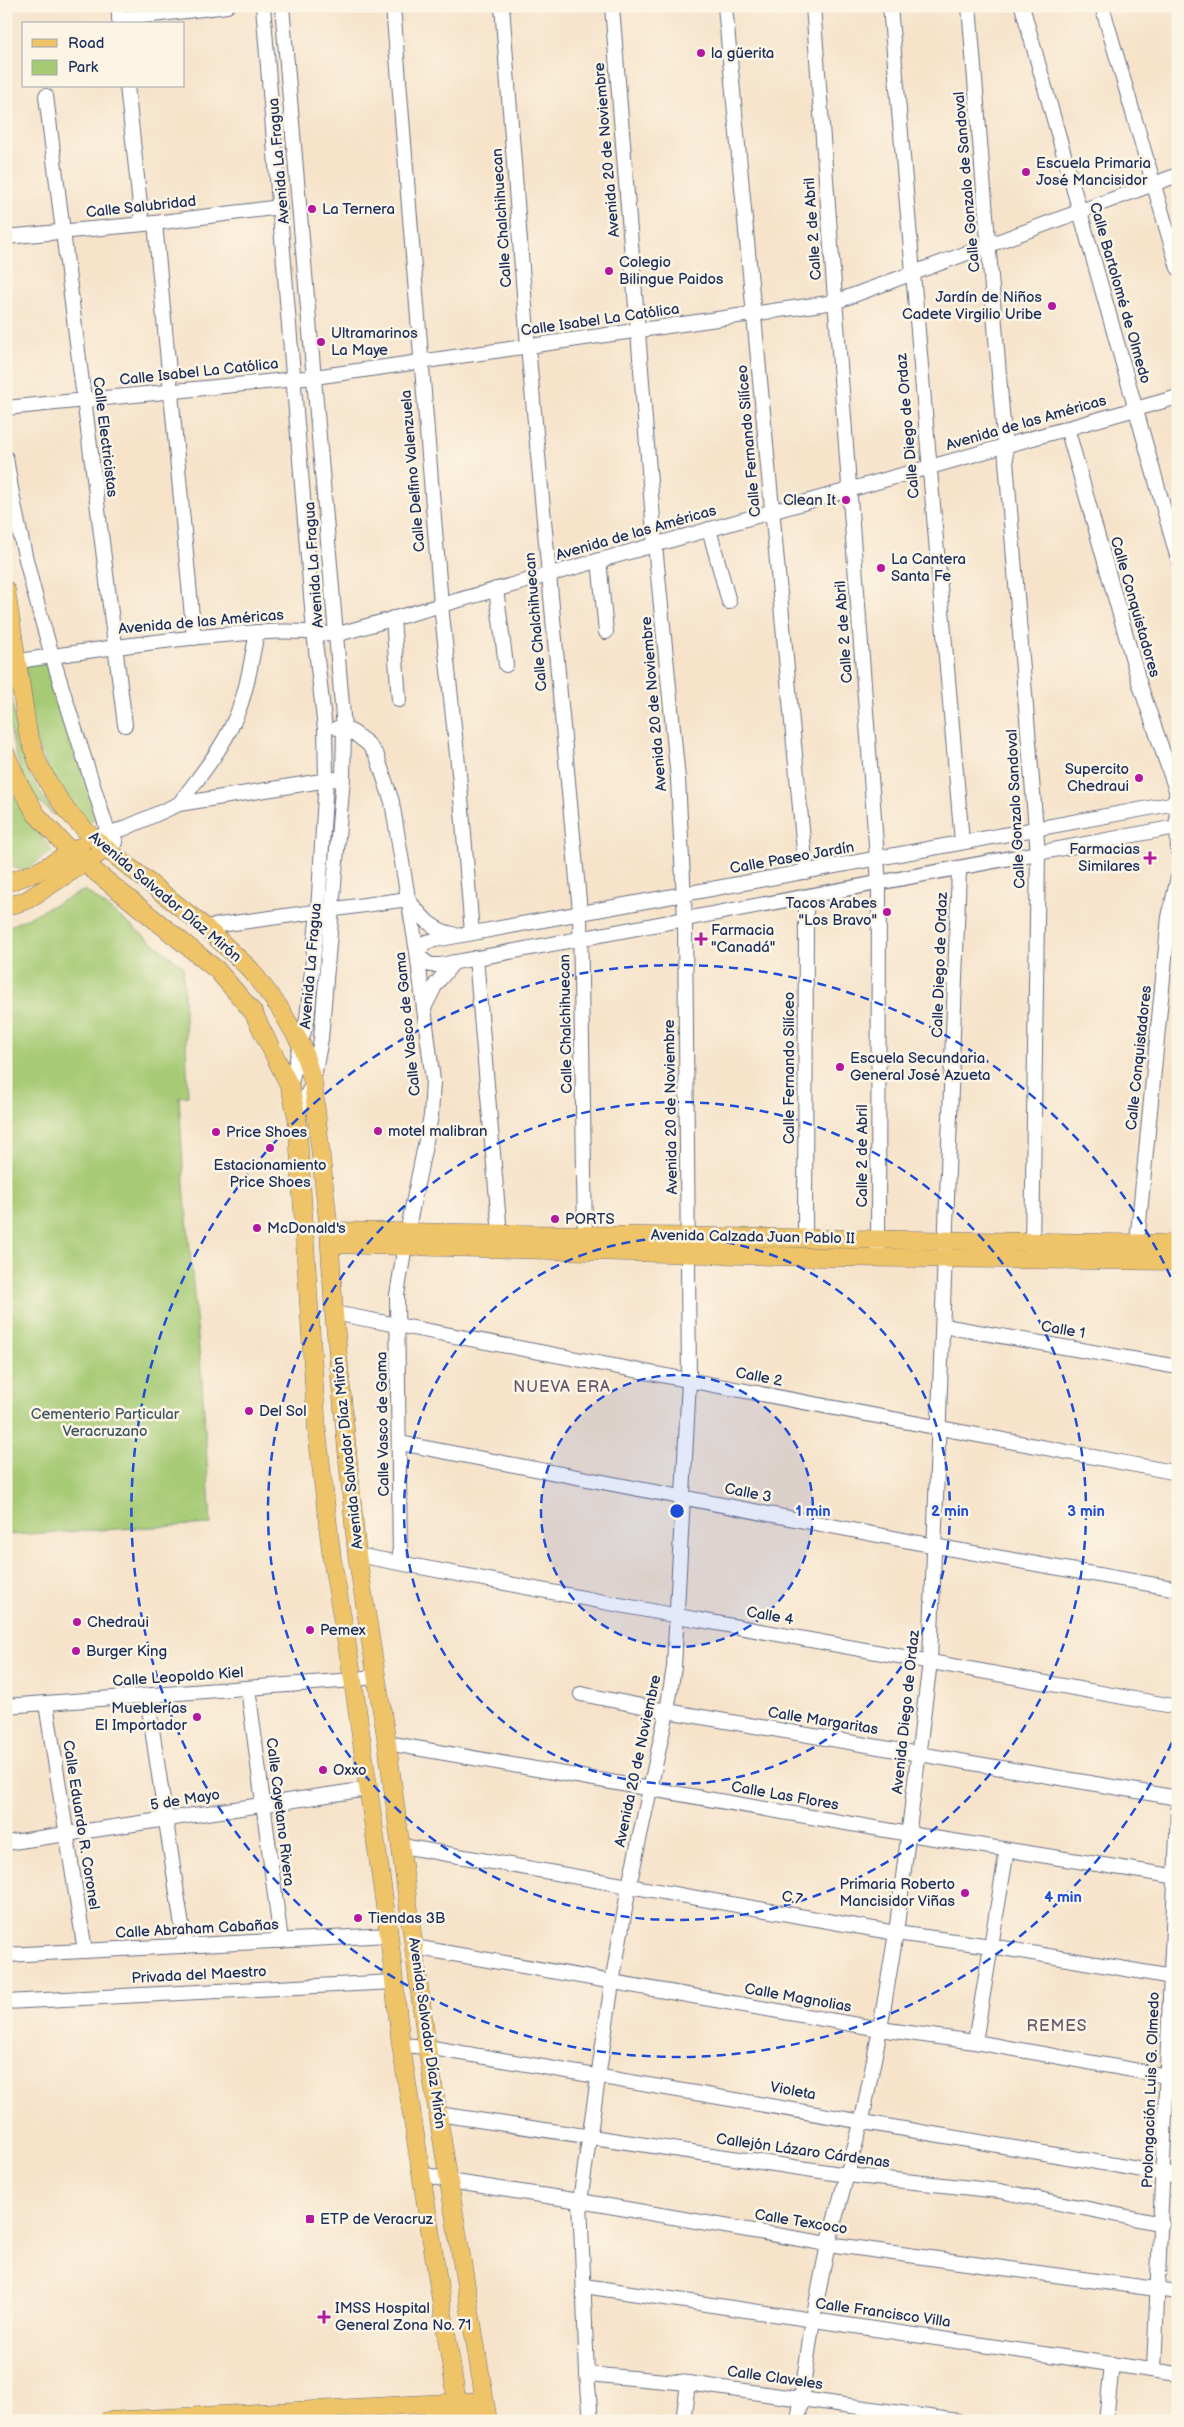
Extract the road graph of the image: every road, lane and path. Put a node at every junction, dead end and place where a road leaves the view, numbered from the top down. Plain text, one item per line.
1 (227, 6) edge
2 (263, 6) edge
3 (282, 6) edge
4 (393, 6) edge
5 (502, 6) edge
6 (612, 6) edge
7 (725, 6) edge
8 (812, 6) edge
9 (890, 6) edge
10 (969, 6) edge
11 (1022, 6) edge
12 (1102, 6) edge
13 (119, 16) edge
14 (127, 88) edge
15 (46, 96) dead end
16 (1178, 175) edge
17 (1154, 184) junction
18 (280, 207) junction
19 (1080, 211) junction
20 (149, 223) junction
21 (63, 232) junction
22 (6, 237) edge
23 (988, 246) junction
24 (1178, 268) edge
25 (912, 274) junction
26 (835, 302) junction
27 (754, 314) junction
28 (637, 331) junction
29 (528, 346) junction
30 (420, 362) junction
31 (315, 377) junction
32 (292, 379) junction
33 (171, 391) junction
34 (1178, 397) edge
35 (84, 400) junction
36 (6, 408) edge
37 (1136, 409) junction
38 (1068, 428) junction
39 (1006, 446) junction
40 (6, 458) edge
41 (928, 468) junction
42 (850, 490) junction
43 (772, 512) junction
44 (709, 529) junction
45 (655, 544) junction
46 (1178, 559) edge
47 (599, 560) junction
48 (548, 575) junction
49 (6, 590) edge
50 (496, 590) junction
51 (729, 602) dead end
52 (441, 605) junction
53 (393, 618) junction
54 (257, 632) junction
55 (314, 632) junction
56 (606, 632) dead end
57 (336, 635) junction
58 (194, 638) junction
59 (115, 646) junction
60 (51, 655) junction
61 (11, 662) edge
62 (506, 665) dead end
63 (399, 700) dead end
64 (125, 725) dead end
65 (344, 728) junction
66 (325, 729) junction
67 (6, 754) edge
68 (343, 778) junction
69 (326, 779) junction
70 (1177, 794) edge
71 (179, 804) junction
72 (1176, 828) junction
73 (1036, 831) junction
74 (106, 841) junction
75 (962, 842) junction
76 (1178, 850) edge
77 (71, 852) junction
78 (1038, 854) junction
79 (877, 860) junction
80 (84, 864) junction
81 (960, 870) junction
82 (806, 872) junction
83 (1178, 877) edge
84 (6, 882) edge
85 (879, 884) junction
86 (684, 894) junction
87 (806, 898) junction
88 (408, 899) junction
89 (6, 907) edge
90 (333, 910) junction
91 (318, 912) junction
92 (580, 912) junction
93 (685, 920) junction
94 (204, 927) junction
95 (472, 933) junction
96 (458, 936) junction
97 (581, 939) junction
98 (418, 954) junction
99 (476, 958) junction
100 (454, 962) junction
101 (423, 1011) junction
102 (302, 1046) junction
103 (313, 1082) junction
104 (290, 1087) junction
105 (297, 1117) junction
106 (500, 1234) junction
107 (585, 1236) junction
108 (688, 1236) junction
109 (329, 1238) junction
110 (805, 1238) junction
111 (878, 1238) junction
112 (406, 1240) junction
113 (946, 1240) junction
114 (1137, 1242) junction
115 (1032, 1243) junction
116 (1178, 1244) edge
117 (689, 1254) junction
118 (878, 1258) junction
119 (946, 1259) junction
120 (1032, 1261) junction
121 (1178, 1261) edge
122 (334, 1313) junction
123 (397, 1325) junction
124 (944, 1326) junction
125 (1178, 1367) edge
126 (689, 1380) junction
127 (939, 1428) junction
128 (400, 1443) junction
129 (319, 1445) junction
130 (1178, 1473) edge
131 (350, 1485) junction
132 (683, 1497) junction
133 (936, 1546) junction
134 (357, 1554) junction
135 (400, 1563) junction
136 (1178, 1589) edge
137 (678, 1616) junction
138 (930, 1662) junction
139 (376, 1676) junction
140 (353, 1680) junction
141 (248, 1688) junction
142 (581, 1694) dead end
143 (147, 1696) junction
144 (46, 1704) junction
145 (6, 1706) edge
146 (1178, 1707) edge
147 (668, 1711) junction
148 (388, 1743) junction
149 (918, 1753) junction
150 (649, 1788) junction
151 (368, 1789) junction
152 (1178, 1798) edge
153 (262, 1804) junction
154 (1178, 1811) edge
155 (165, 1819) junction
156 (909, 1834) junction
157 (67, 1835) junction
158 (6, 1843) edge
159 (402, 1846) junction
160 (1007, 1850) junction
161 (1176, 1877) edge
162 (628, 1886) junction
163 (896, 1933) junction
164 (389, 1936) junction
165 (281, 1941) junction
166 (185, 1946) junction
167 (990, 1946) junction
168 (414, 1947) junction
169 (84, 1950) junction
170 (6, 1955) edge
171 (1175, 1978) edge
172 (394, 1982) junction
173 (612, 1983) junction
174 (6, 2002) edge
175 (880, 2029) junction
176 (975, 2042) junction
177 (401, 2045) junction
178 (427, 2047) junction
179 (598, 2074) junction
180 (1173, 2077) edge
181 (438, 2114) junction
182 (862, 2120) junction
183 (589, 2135) junction
184 (420, 2173) junction
185 (1163, 2174) junction
186 (1178, 2176) edge
187 (846, 2178) junction
188 (449, 2181) junction
189 (580, 2201) junction
190 (1162, 2224) junction
191 (828, 2244) junction
192 (584, 2286) junction
193 (1158, 2289) junction
194 (1178, 2292) edge
195 (813, 2319) junction
196 (1112, 2364) junction
197 (1154, 2370) junction
198 (587, 2374) junction
199 (1178, 2374) edge
200 (688, 2383) junction
201 (801, 2398) junction
202 (486, 2413) edge
203 (459, 2414) edge
204 (252, 2417) edge
205 (921, 2418) edge
206 (107, 2421) edge
207 (429, 2421) edge
208 (591, 2421) edge
209 (683, 2421) edge
210 (798, 2421) edge
211 (958, 2421) edge
212 (1106, 2421) edge

1 - 13 street
2 - 18 street, Avenida La Fragua
3 - 31 street, Avenida La Fragua
4 - 30 street, Calle Delfino Valenzuela
5 - 29 street, Calle Chalchihuecan
6 - 28 street, Avenida 20 de Noviembre
7 - 27 street, Calle Fernando Silíceo
8 - 26 street, Calle 2 de Abril
9 - 25 street, Calle Diego de Ordaz
10 - 23 street, Calle Gonzalo de Sandoval
11 - 19 street, Calle Bartolomé de Olmedo
12 - 17 street
14 - 20 street
15 - 21 street, Calle Electricistas
16 - 17 street, Calle Isabel La Católica
17 - 19 street, Calle Isabel La Católica
17 - 24 street
18 - 20 street, Calle Salubridad
18 - 32 street, Avenida La Fragua
19 - 23 street, Calle Isabel La Católica
19 - 37 street, Calle Bartolomé de Olmedo
20 - 21 street, Calle Salubridad
20 - 33 street
21 - 22 street, Calle Salubridad
21 - 35 street, Calle Electricistas
23 - 25 street, Calle Isabel La Católica
23 - 39 street, Calle Gonzalo de Sandoval
25 - 26 street, Calle Isabel La Católica
25 - 41 street, Calle Diego de Ordaz
26 - 27 street, Calle Isabel La Católica
26 - 42 street, Calle 2 de Abril
27 - 28 street, Calle Isabel La Católica
27 - 43 street, Calle Fernando Silíceo
28 - 29 street, Calle Isabel La Católica
28 - 45 street, Avenida 20 de Noviembre
29 - 30 street, Calle Isabel La Católica
29 - 48 street, Calle Chalchihuecan
30 - 31 street, Calle Isabel La Católica
30 - 52 street, Calle Delfino Valenzuela
31 - 32 street, Calle Isabel La Católica
31 - 57 street, Avenida La Fragua
32 - 33 street, Calle Isabel La Católica
32 - 55 street, Avenida La Fragua
33 - 35 street, Calle Isabel La Católica
33 - 58 street
34 - 37 street, Avenida de las Américas
35 - 36 street, Calle Isabel La Católica
35 - 59 street, Calle Electricistas
37 - 38 street, Avenida de las Américas
37 - 46 street, Calle Bartolomé de Olmedo
38 - 39 street, Avenida de las Américas
38 - 70 street, Calle Conquistadores
39 - 41 street, Avenida de las Américas
39 - 73 street, Calle Gonzalo Sandoval
40 - 60 street, Avenida Salvador Díaz Mirón
41 - 42 street, Avenida de las Américas
41 - 75 street, Calle Diego de Ordaz
42 - 43 street, Avenida de las Américas
42 - 79 street, Calle 2 de Abril
43 - 44 street, Avenida de las Américas
43 - 82 street, Calle Fernando Silíceo
44 - 45 street, Avenida de las Américas
44 - 51 street
45 - 47 street, Avenida de las Américas
45 - 86 street, Avenida 20 de Noviembre
47 - 48 street, Avenida de las Américas
47 - 56 street
48 - 50 street, Avenida de las Américas
48 - 92 street, Calle Chalchihuecan
49 - 61 main road, Avenida Salvador Díaz Mirón
50 - 52 street, Avenida de las Américas
50 - 62 street
52 - 53 street, Avenida de las Américas
52 - 95 street, Calle Delfino Valenzuela
53 - 57 street, Avenida de las Américas
53 - 63 street
54 - 55 street, Avenida de las Américas
54 - 58 street, Avenida de las Américas
54 - 71 street
55 - 57 street, Avenida de las Américas
55 - 66 street, Avenida La Fragua
57 - 65 street, Avenida La Fragua
58 - 59 street, Avenida de las Américas
59 - 60 street, Avenida de las Américas
59 - 64 street, Calle Electricistas
60 - 61 street, Avenida de las Américas
60 - 74 street, Avenida Salvador Díaz Mirón
61 - 74 main road, Avenida Salvador Díaz Mirón
65 - 66 street
65 - 68 street, Avenida La Fragua
65 - 88 street, Calle Vasco de Gama
66 - 69 street, Avenida La Fragua
67 - 77 main road, Avenida Salvador Díaz Mirón
68 - 69 street
68 - 90 street, Avenida La Fragua
69 - 71 street
69 - 91 street, Avenida La Fragua
70 - 72 street, Calle Conquistadores
70 - 73 street, Calle Paseo Jardín
71 - 74 street
72 - 76 street, Calle Conquistadores
72 - 78 street
73 - 75 street, Calle Paseo Jardín
73 - 78 street, Calle Gonzalo Sandoval
74 - 77 main road
74 - 80 main road
74 - 94 main road, Avenida Salvador Díaz Mirón
75 - 79 street, Calle Paseo Jardín
77 - 80 main road, Avenida Salvador Díaz Mirón
77 - 84 main road
78 - 81 street
78 - 115 street, Calle Gonzalo Sandoval
79 - 82 street, Calle Paseo Jardín
79 - 85 street, Calle 2 de Abril
80 - 89 main road
80 - 104 main road, Avenida Salvador Díaz Mirón
81 - 85 street
81 - 113 street, Calle Diego de Ordaz
82 - 86 street, Calle Paseo Jardín
83 - 114 street, Calle Conquistadores
85 - 87 street
85 - 111 street, Calle 2 de Abril
86 - 92 street, Calle Paseo Jardín
86 - 93 street, Avenida 20 de Noviembre
87 - 93 street
87 - 110 street, Calle Fernando Silíceo
88 - 90 street
88 - 96 street
88 - 98 street, Calle Vasco de Gama
90 - 91 street
90 - 103 street, Avenida La Fragua
91 - 94 street
91 - 102 street, Avenida La Fragua
92 - 95 street, Calle Paseo Jardín
92 - 97 street, Calle Chalchihuecan
93 - 97 street
93 - 108 street, Avenida 20 de Noviembre
94 - 102 main road, Avenida Salvador Díaz Mirón
95 - 96 street, Calle Paseo Jardín
96 - 98 street, Calle Paseo Jardín
97 - 99 street
97 - 107 street, Calle Chalchihuecan
98 - 100 street
98 - 101 street, Calle Vasco de Gama
99 - 100 street
99 - 106 street
100 - 101 street
101 - 112 street, Calle Vasco de Gama
102 - 103 main road, Avenida Salvador Díaz Mirón
102 - 104 street, Avenida La Fragua
103 - 105 street, Avenida La Fragua
103 - 109 main road, Avenida Salvador Díaz Mirón
104 - 105 main road, Avenida Salvador Díaz Mirón
105 - 129 main road, Avenida Salvador Díaz Mirón
106 - 107 main road, Avenida Calzada Juan Pablo II
106 - 112 main road, Avenida Calzada Juan Pablo II
107 - 108 main road, Avenida Calzada Juan Pablo II
108 - 110 main road, Avenida Calzada Juan Pablo II
108 - 117 street, Avenida 20 de Noviembre
109 - 112 main road, Avenida Calzada Juan Pablo II
109 - 122 main road, Avenida Salvador Díaz Mirón
110 - 111 main road, Avenida Calzada Juan Pablo II
111 - 113 main road, Avenida Calzada Juan Pablo II
111 - 118 street, Calle 2 de Abril
112 - 117 main road, Avenida Calzada Juan Pablo II
112 - 123 street, Calle Vasco de Gama
113 - 115 main road, Avenida Calzada Juan Pablo II
113 - 119 street, Avenida Diego de Ordaz
114 - 115 main road, Avenida Calzada Juan Pablo II
114 - 116 main road, Avenida Calzada Juan Pablo II
115 - 120 street, Calle Gonzalo Sandoval
117 - 118 main road, Avenida Calzada Juan Pablo II
117 - 126 street, Avenida 20 de Noviembre
118 - 119 main road, Avenida Calzada Juan Pablo II
119 - 120 main road, Avenida Calzada Juan Pablo II
119 - 124 street, Avenida Diego de Ordaz
120 - 121 main road, Avenida Calzada Juan Pablo II
122 - 123 street, Calle 2
122 - 131 main road, Avenida Salvador Díaz Mirón
123 - 126 street, Calle 2
123 - 128 street, Calle Vasco de Gama
124 - 125 street, Calle 1
124 - 127 street, Avenida Diego de Ordaz
126 - 127 street, Calle 2
126 - 132 street, Avenida 20 de Noviembre
127 - 130 street, Calle 2
127 - 133 street, Avenida Diego de Ordaz
128 - 132 street, Calle 3
128 - 135 street, Calle Vasco de Gama
129 - 131 main road
129 - 140 main road, Avenida Salvador Díaz Mirón
131 - 134 main road, Avenida Salvador Díaz Mirón
132 - 133 street, Calle 3
132 - 137 street, Avenida 20 de Noviembre
133 - 136 street, Calle 3
133 - 138 street, Avenida Diego de Ordaz
134 - 135 street, Calle 4
134 - 139 main road, Avenida Salvador Díaz Mirón
135 - 137 street, Calle 4
137 - 138 street, Calle 4
137 - 147 street, Avenida 20 de Noviembre
138 - 146 street, Calle 4
138 - 149 street, Avenida Diego de Ordaz
139 - 140 street, Calle Leopoldo Kiel
139 - 148 main road, Avenida Salvador Díaz Mirón
140 - 141 street, Calle Leopoldo Kiel
140 - 151 main road, Avenida Salvador Díaz Mirón
141 - 143 street, Calle Leopoldo Kiel
141 - 153 street, Calle Cayetano Rivera
142 - 147 street, Calle Margaritas
143 - 144 street, Calle Leopoldo Kiel
143 - 155 street
144 - 145 street, Calle Leopoldo Kiel
144 - 157 street, Calle Eduardo R. Coronel
147 - 149 street, Calle Margaritas
147 - 150 street, Avenida 20 de Noviembre
148 - 150 street, Calle Las Flores
148 - 159 main road, Avenida Salvador Díaz Mirón
149 - 152 street, Calle Margaritas
149 - 156 street, Avenida Diego de Ordaz
150 - 156 street, Calle Las Flores
150 - 162 street, Avenida 20 de Noviembre
151 - 153 street, 5 de Mayo
151 - 164 main road, Avenida Salvador Díaz Mirón
153 - 155 street, 5 de Mayo
153 - 165 street, Calle Cayetano Rivera
154 - 161 street, Prolongación Luis G. Olmedo
155 - 157 street, 5 de Mayo
155 - 166 street
156 - 160 street, Calle Las Flores
156 - 163 street, Avenida Diego de Ordaz
157 - 158 street, 5 de Mayo
157 - 169 street, Calle Eduardo R. Coronel
159 - 162 street, C.7
159 - 168 main road, Avenida Salvador Díaz Mirón
160 - 161 street, Calle Las Flores
160 - 167 street
161 - 171 street, Prolongación Luis G. Olmedo
162 - 163 street, C.7
162 - 173 street, Avenida 20 de Noviembre
163 - 167 street, C.7
163 - 175 street, Avenida Diego de Ordaz
164 - 165 street, Calle Abraham Cabañas
164 - 172 main road, Avenida Salvador Díaz Mirón
165 - 166 street, Calle Abraham Cabañas
166 - 169 street, Calle Abraham Cabañas
167 - 171 street, C.7
167 - 176 street
168 - 173 street, Calle Magnolias
168 - 178 main road, Avenida Salvador Díaz Mirón
169 - 170 street, Calle Abraham Cabañas
171 - 180 street, Prolongación Luis G. Olmedo
172 - 174 street, Privada del Maestro
172 - 177 main road, Avenida Salvador Díaz Mirón
173 - 175 street, Calle Magnolias
173 - 179 street, Avenida 20 de Noviembre
175 - 176 street, Calle Magnolias
175 - 182 street, Avenida Diego de Ordaz
176 - 180 street, Calle Magnolias
177 - 178 street, Violeta
177 - 184 main road, Avenida Salvador Díaz Mirón
178 - 179 street, Violeta
178 - 181 main road, Avenida Salvador Díaz Mirón
179 - 182 street, Violeta
179 - 183 street, Avenida 20 de Noviembre
180 - 185 street, Prolongación Luis G. Olmedo
181 - 183 street, Callejón Lázaro Cárdenas
181 - 188 main road, Avenida Salvador Díaz Mirón
182 - 185 street, Violeta
182 - 187 street, Avenida Diego de Ordaz
183 - 187 street, Callejón Lázaro Cárdenas
183 - 189 street, Avenida 20 de Noviembre
184 - 188 street, Calle Texcoco
184 - 203 main road, Avenida Salvador Díaz Mirón
185 - 186 street, Violeta
185 - 190 street, Prolongación Luis G. Olmedo
187 - 190 street, Callejón Lázaro Cárdenas
187 - 191 street, Avenida Diego de Ordaz
188 - 189 street, Calle Texcoco
188 - 202 main road, Avenida Salvador Díaz Mirón
189 - 191 street, Calle Texcoco
189 - 192 street, Avenida 20 de Noviembre
190 - 193 street, Prolongación Luis G. Olmedo
191 - 193 street, Calle Texcoco
191 - 195 street, Avenida Diego de Ordaz
192 - 195 street, Calle Francisco Villa
192 - 198 street, Avenida 20 de Noviembre
193 - 194 street, Calle Texcoco
193 - 197 street, Prolongación Luis G. Olmedo
195 - 196 street, Calle Francisco Villa
195 - 201 street, Avenida Diego de Ordaz
196 - 197 street, Calle Francisco Villa
196 - 212 street
197 - 199 street, Calle Francisco Villa
198 - 200 street, Calle Claveles
198 - 208 street, Avenida 20 de Noviembre
200 - 201 street, Calle Claveles
200 - 209 street
201 - 205 street, Calle Claveles
201 - 210 street, Avenida Diego de Ordaz
202 - 203 main road
203 - 204 main road
203 - 207 main road
204 - 206 main road
205 - 211 street, Calle Claveles

